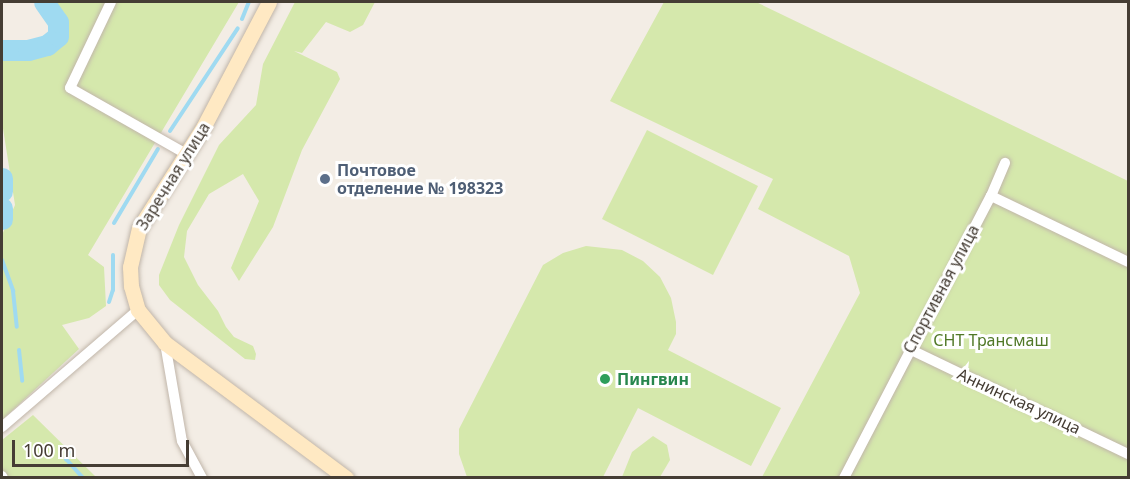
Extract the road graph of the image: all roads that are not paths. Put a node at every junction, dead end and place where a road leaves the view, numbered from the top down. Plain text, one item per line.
1 (111, 2) edge
2 (269, 2) edge
3 (186, 154) junction
4 (1005, 163) dead end
5 (991, 196) junction
6 (1128, 262) edge
7 (138, 310) junction
8 (165, 343) junction
9 (909, 349) junction
10 (2, 427) edge
11 (1128, 454) edge
12 (202, 477) edge
13 (346, 477) edge
14 (844, 477) edge

1 - 3 street
2 - 3 street, Заречная улица
3 - 7 street, Заречная улица
4 - 5 street, Спортивная улица
5 - 6 street
5 - 9 street, Спортивная улица
7 - 8 street, Заречная улица
7 - 10 street
8 - 12 street
8 - 13 street, Заречная улица
9 - 11 street, Аннинская улица
9 - 14 street, Спортивная улица

